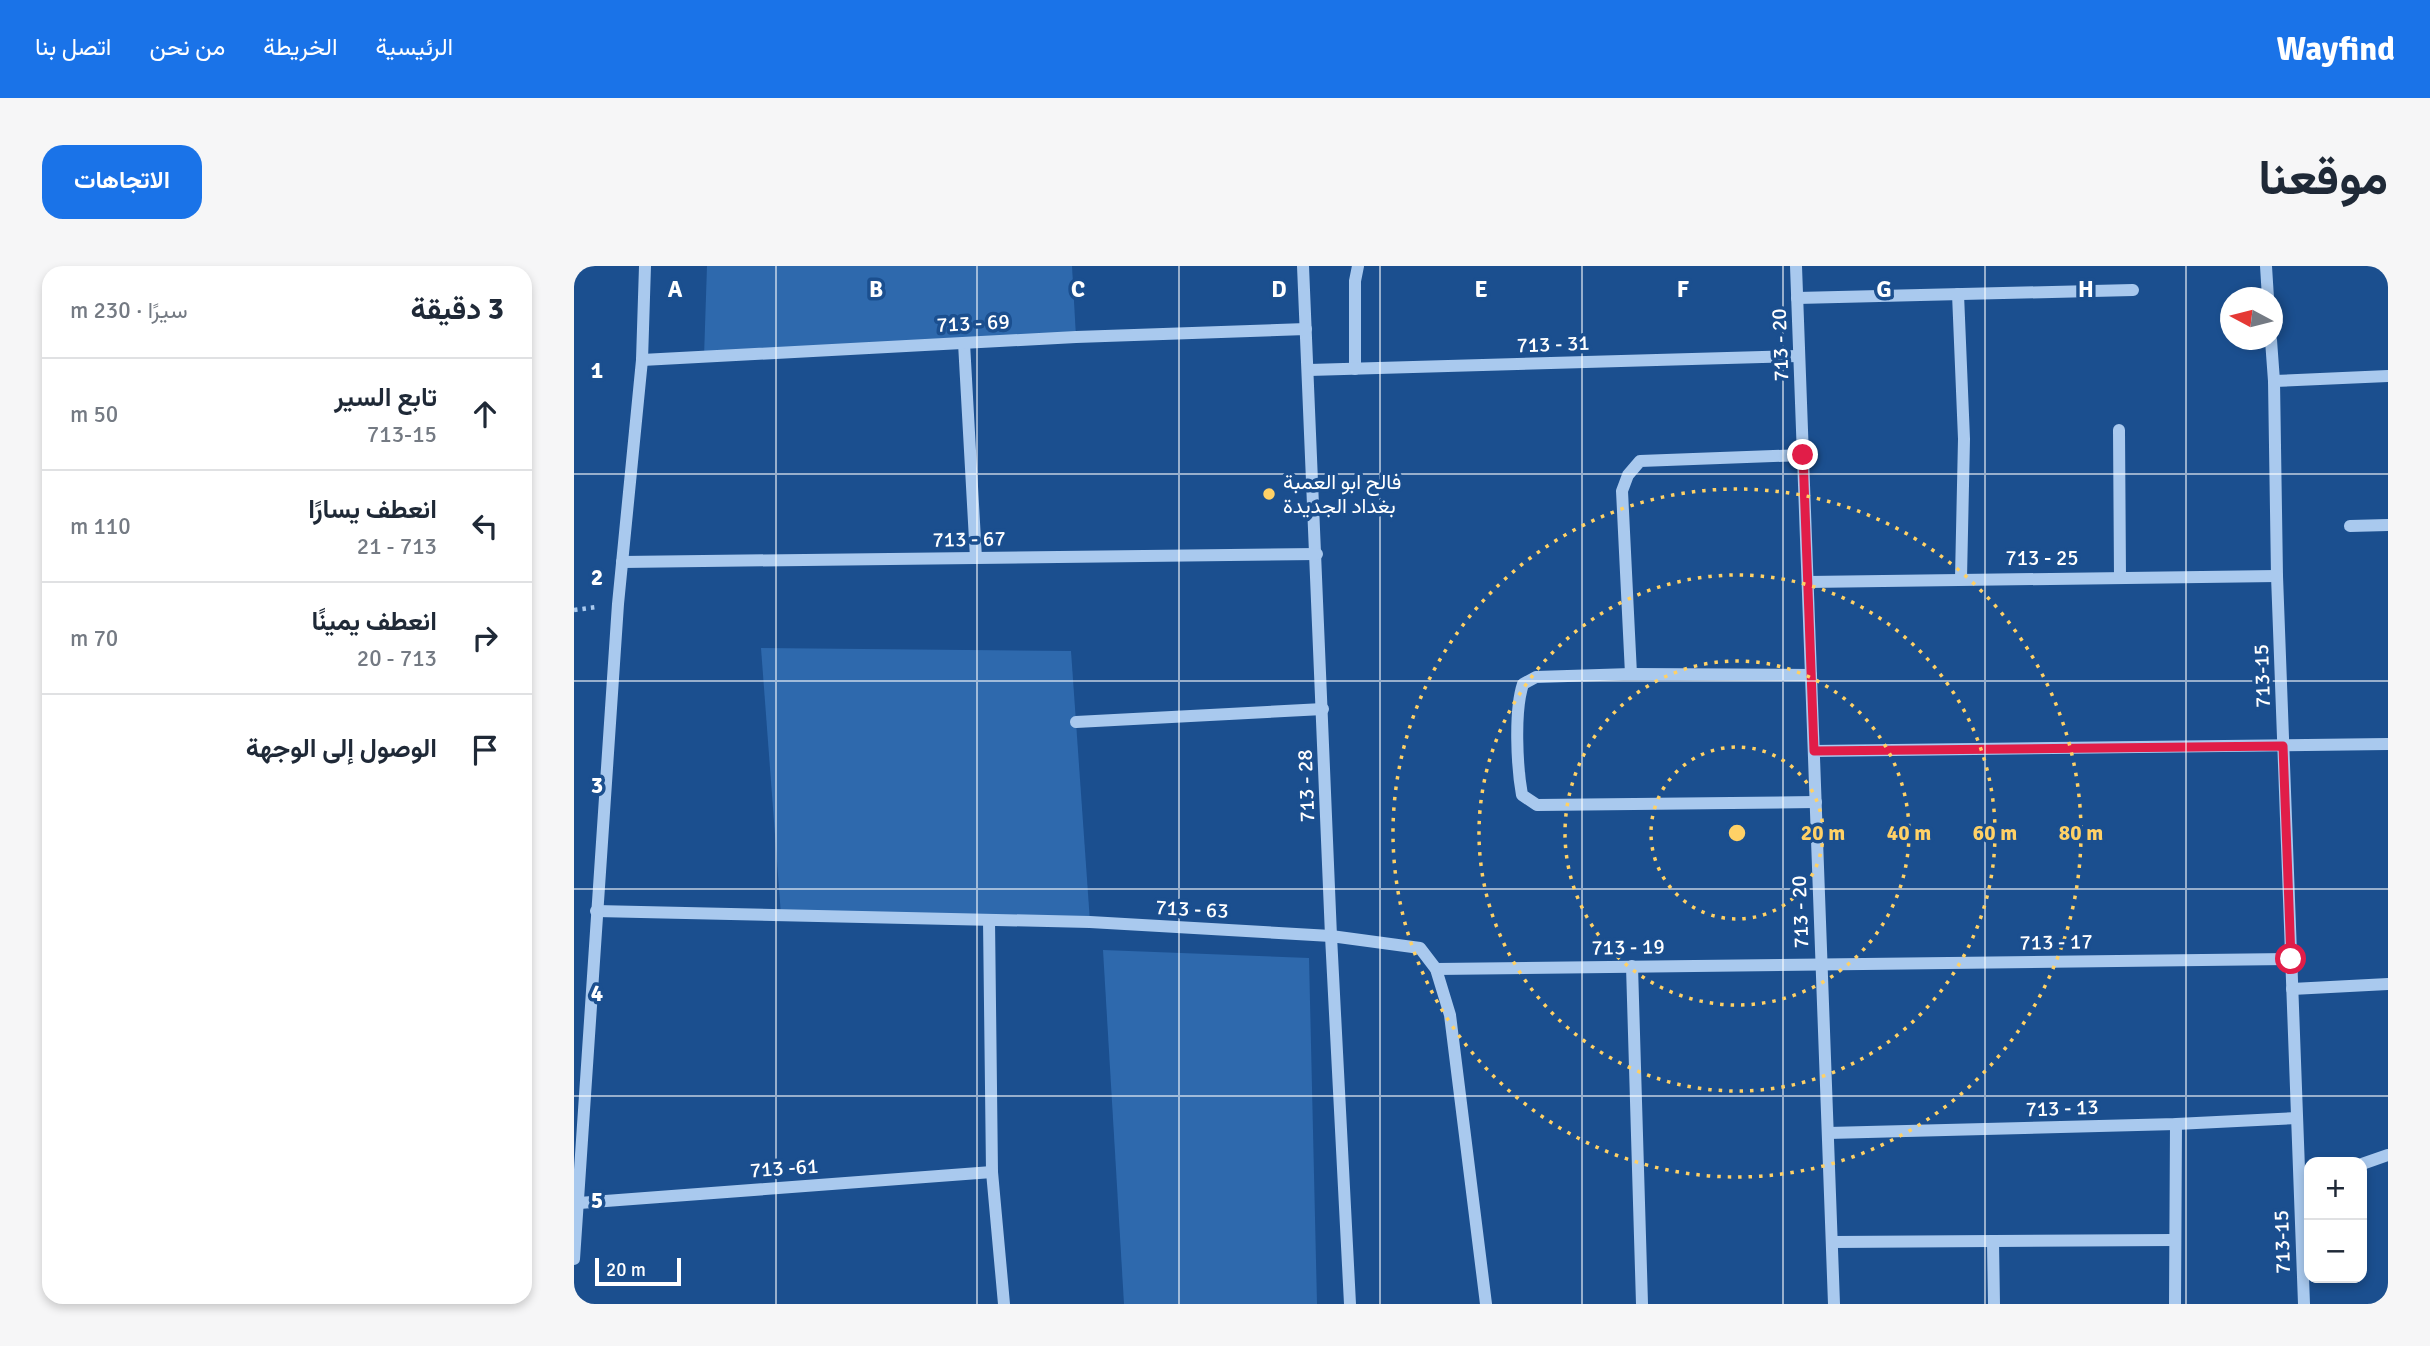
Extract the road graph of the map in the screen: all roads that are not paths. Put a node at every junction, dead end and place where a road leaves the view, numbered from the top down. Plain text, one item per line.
1 (645, 266) edge
2 (1303, 266) edge
3 (1358, 266) edge
4 (1796, 266) edge
5 (2266, 266) edge
6 (2267, 287) edge
7 (2133, 290) dead end
8 (1958, 294) junction
9 (1797, 298) junction
10 (1306, 329) junction
11 (964, 343) junction
12 (2272, 350) edge
13 (1799, 356) junction
14 (642, 360) junction
15 (1355, 369) junction
16 (1309, 370) junction
17 (2388, 376) edge
18 (2274, 381) junction
19 (2119, 430) dead end
20 (1803, 455) junction
21 (2388, 525) edge
22 (2350, 526) dead end
23 (1317, 554) junction
24 (976, 558) junction
25 (622, 562) junction
26 (2277, 576) junction
27 (2120, 577) junction
28 (1961, 578) junction
29 (1808, 582) junction
30 (1631, 674) junction
31 (1811, 675) junction
32 (1323, 709) junction
33 (1076, 722) dead end
34 (2388, 744) edge
35 (2283, 746) junction
36 (1814, 751) junction
37 (1816, 802) junction
38 (596, 911) junction
39 (989, 920) junction
40 (1331, 936) junction
41 (2291, 959) junction
42 (1822, 964) junction
43 (1632, 966) junction
44 (1436, 969) junction
45 (2388, 985) edge
46 (2292, 989) junction
47 (2297, 1118) junction
48 (2176, 1124) junction
49 (1828, 1133) junction
50 (2388, 1155) edge
51 (2367, 1162) edge
52 (992, 1172) junction
53 (2304, 1184) edge
54 (579, 1203) junction
55 (2304, 1220) edge
56 (2174, 1240) junction
57 (1832, 1242) junction
58 (1993, 1242) junction
59 (574, 1259) edge
60 (1004, 1304) edge
61 (1350, 1304) edge
62 (1486, 1304) edge
63 (1642, 1304) edge
64 (1834, 1304) edge
65 (1994, 1304) edge
66 (2175, 1304) edge
67 (2304, 1304) edge

1 - 14 street
2 - 10 street, 713 - 28
3 - 15 street
4 - 9 street, 713 - 20
5 - 6 street
7 - 8 street
8 - 9 street
8 - 28 street
9 - 13 street, 713 - 20
10 - 11 street, 713 - 69
10 - 16 street, 713 - 28
11 - 14 street, 713 - 69
11 - 24 street
12 - 18 street, 713-15
13 - 15 street, 713 - 31
13 - 20 street, 713 - 20
14 - 25 street
15 - 16 street, 713 - 31
16 - 23 street, 713 - 28
17 - 18 street
18 - 26 street, 713-15
19 - 27 street
20 - 29 street, 713 - 20
20 - 30 street
21 - 22 street
23 - 24 street, 713 - 67
23 - 32 street, 713 - 28
24 - 25 street, 713 - 67
25 - 38 street
26 - 27 street, 713 - 25
26 - 35 street, 713-15
27 - 28 street, 713 - 25
28 - 29 street, 713 - 25
29 - 31 street, 713 - 20
30 - 31 street
30 - 37 street
31 - 36 street, 713 - 20
32 - 33 street
32 - 40 street, 713 - 28
34 - 35 street
35 - 36 street
35 - 41 street, 713-15
36 - 37 street, 713 - 20
37 - 42 street, 713 - 20
38 - 39 street, 713 - 63
38 - 54 street
39 - 40 street, 713 - 63
39 - 52 street
40 - 44 street, 713 - 63
40 - 61 street, 713 - 28
41 - 42 street, 713 - 17
41 - 46 street, 713-15
42 - 43 street, 713 - 19
42 - 49 street, 713 - 20
43 - 44 street, 713 - 19
43 - 63 street
44 - 62 street
45 - 46 street
46 - 47 street, 713-15
47 - 48 street, 713 - 13
47 - 53 street, 713-15
48 - 49 street, 713 - 13
48 - 56 street
49 - 57 street, 713 - 20
50 - 51 street
52 - 54 street, 713 -61
52 - 60 street
54 - 59 street
55 - 67 street, 713-15
56 - 58 street
56 - 66 street
57 - 58 street
57 - 64 street, 713 - 20
58 - 65 street

